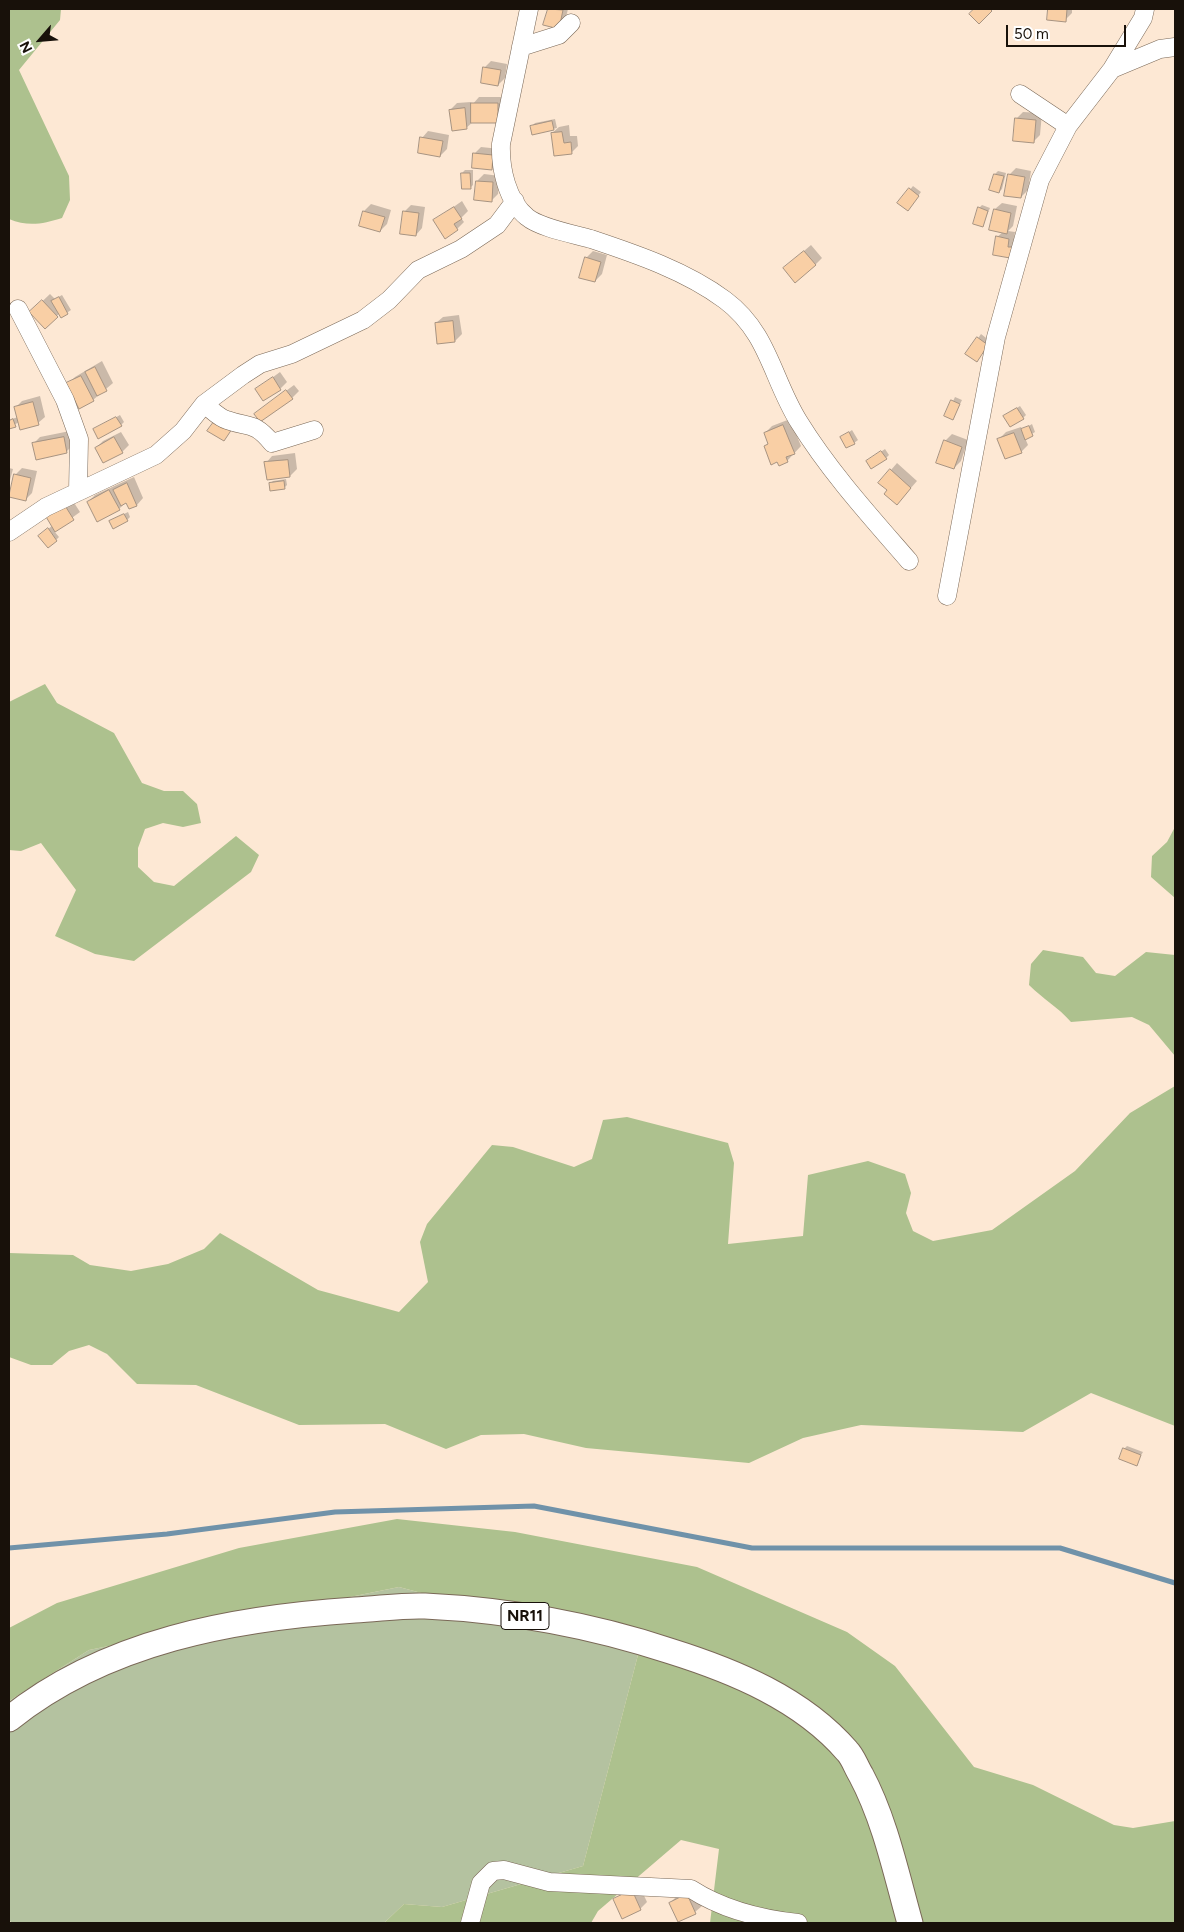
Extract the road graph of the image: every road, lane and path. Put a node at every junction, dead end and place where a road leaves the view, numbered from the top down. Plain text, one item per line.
1 (529, 9) edge
2 (1139, 12) edge
3 (571, 23) dead end
4 (521, 47) junction
5 (1175, 48) edge
6 (1112, 69) junction
7 (1020, 94) dead end
8 (1068, 126) junction
9 (515, 201) junction
10 (18, 308) dead end
11 (204, 404) junction
12 (314, 430) dead end
13 (78, 492) junction
14 (9, 532) edge
15 (908, 562) dead end
16 (947, 596) dead end
17 (9, 1719) edge
18 (470, 1923) edge
19 (798, 1923) edge
20 (910, 1923) edge

1 - 4 street
2 - 6 street
3 - 4 street
4 - 9 street
5 - 6 street
6 - 8 street
7 - 8 street
8 - 16 street
9 - 11 street
9 - 15 street
10 - 13 street
11 - 12 street
11 - 13 street
13 - 14 street
17 - 20 highway, NR11
18 - 19 street

